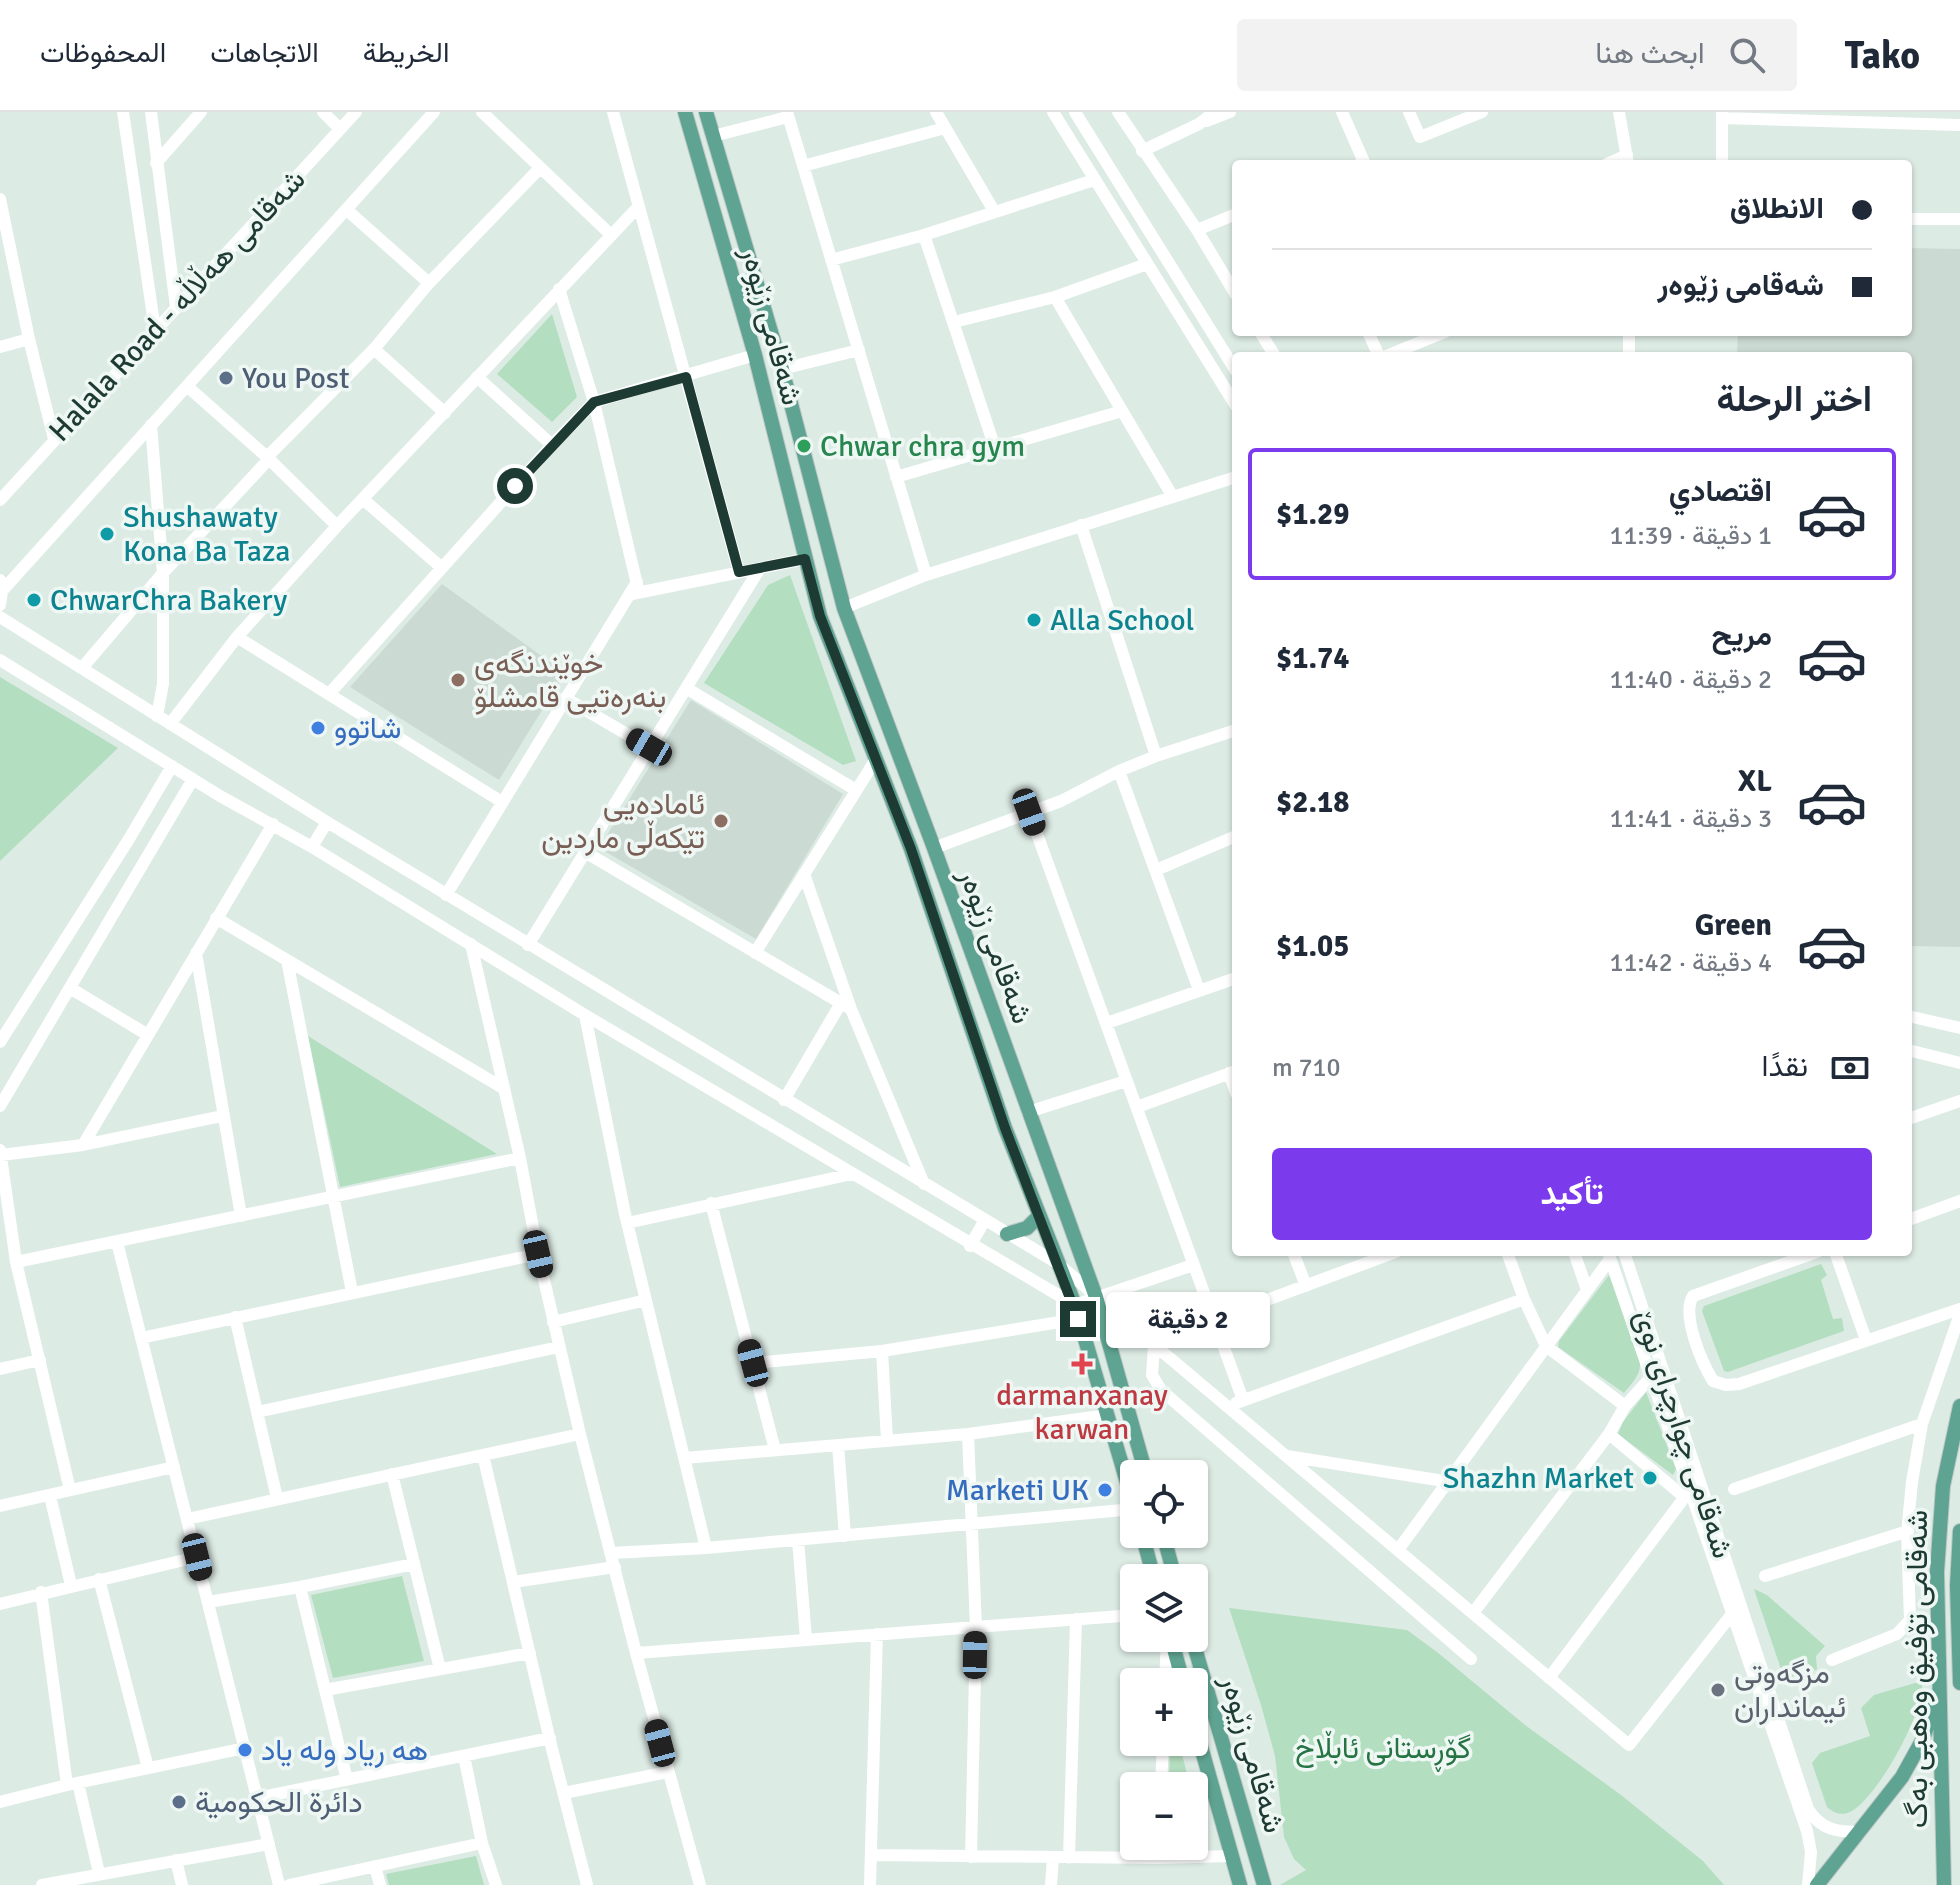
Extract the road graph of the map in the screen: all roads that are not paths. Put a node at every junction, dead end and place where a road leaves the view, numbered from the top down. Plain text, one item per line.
1 (123, 112) edge
2 (151, 112) edge
3 (201, 112) edge
4 (323, 112) edge
5 (356, 112) edge
6 (434, 112) edge
7 (482, 112) edge
8 (613, 112) edge
9 (685, 112) edge
10 (706, 112) edge
11 (936, 112) edge
12 (1053, 112) edge
13 (1075, 112) edge
14 (1118, 112) edge
15 (1214, 112) edge
16 (1230, 112) edge
17 (1342, 112) edge
18 (1409, 112) edge
19 (1482, 112) edge
20 (1619, 112) edge
21 (788, 115) edge
22 (1722, 115) edge
23 (1199, 124) junction
24 (1960, 125) edge
25 (945, 128) junction
26 (340, 129) junction
27 (713, 136) junction
28 (1142, 151) junction
29 (1363, 160) edge
30 (1627, 160) edge
31 (1722, 160) edge
32 (156, 163) junction
33 (803, 166) junction
34 (539, 169) junction
35 (1094, 180) junction
36 (0, 199) edge
37 (639, 206) junction
38 (347, 210) junction
39 (994, 211) junction
40 (1232, 216) edge
41 (1912, 219) edge
42 (1960, 219) edge
43 (1197, 230) junction
44 (610, 234) junction
45 (924, 235) junction
46 (6, 256) edge
47 (831, 260) junction
48 (1147, 264) junction
49 (429, 283) junction
50 (1232, 288) edge
51 (559, 289) junction
52 (1055, 297) junction
53 (176, 307) junction
54 (954, 322) junction
55 (155, 330) junction
56 (1435, 336) edge
57 (29, 339) junction
58 (0, 347) edge
59 (374, 349) junction
60 (859, 350) junction
61 (1396, 352) edge
62 (755, 355) junction
63 (1232, 365) edge
64 (782, 369) junction
65 (477, 377) junction
66 (686, 377) junction
67 (188, 387) junction
68 (1232, 400) edge
69 (594, 402) junction
70 (1122, 411) junction
71 (445, 413) junction
72 (151, 425) junction
73 (54, 439) junction
74 (552, 445) junction
75 (995, 448) junction
76 (268, 458) junction
77 (896, 477) junction
78 (1232, 478) edge
79 (1173, 497) junction
80 (0, 500) edge
81 (364, 500) junction
82 (1081, 525) junction
83 (337, 526) junction
84 (805, 559) junction
85 (442, 568) junction
86 (760, 568) junction
87 (739, 572) junction
88 (163, 573) junction
89 (926, 575) junction
90 (1, 586) edge
91 (635, 590) junction
92 (0, 605) edge
93 (844, 608) junction
94 (0, 617) edge
95 (237, 637) junction
96 (0, 660) edge
97 (82, 668) junction
98 (686, 688) junction
99 (329, 694) junction
100 (565, 698) junction
101 (157, 716) junction
102 (170, 724) junction
103 (1232, 731) edge
104 (649, 747) junction
105 (1156, 756) junction
106 (876, 759) junction
107 (172, 766) junction
108 (1119, 771) junction
109 (193, 779) junction
110 (856, 790) junction
111 (502, 802) junction
112 (1029, 812) junction
113 (327, 822) junction
114 (273, 824) junction
115 (1232, 838) edge
116 (312, 847) junction
117 (934, 848) junction
118 (585, 852) junction
119 (1156, 870) junction
120 (804, 874) junction
121 (446, 895) junction
122 (216, 918) junction
123 (471, 944) junction
124 (528, 945) junction
125 (196, 953) junction
126 (755, 953) junction
127 (287, 960) junction
128 (1232, 979) edge
129 (70, 988) junction
130 (1199, 990) junction
131 (846, 1006) junction
132 (585, 1015) junction
133 (1912, 1017) edge
134 (1107, 1023) junction
135 (1960, 1028) edge
136 (148, 1035) junction
137 (0, 1042) edge
138 (1912, 1051) edge
139 (1960, 1063) edge
140 (1232, 1072) edge
141 (1126, 1081) junction
142 (503, 1088) junction
143 (784, 1100) junction
144 (1960, 1101) edge
145 (0, 1106) edge
146 (1137, 1107) junction
147 (1028, 1112) junction
148 (222, 1116) junction
149 (1912, 1118) edge
150 (83, 1145) junction
151 (0, 1152) edge
152 (520, 1158) junction
153 (852, 1174) junction
154 (924, 1184) junction
155 (334, 1195) junction
156 (1960, 1201) edge
157 (711, 1203) junction
158 (241, 1216) junction
159 (1039, 1216) junction
160 (1912, 1219) edge
161 (985, 1220) junction
162 (627, 1223) junction
163 (1007, 1234) junction
164 (117, 1242) junction
165 (970, 1246) junction
166 (538, 1254) junction
167 (1295, 1256) edge
168 (1385, 1256) edge
169 (1508, 1256) edge
170 (1575, 1256) edge
171 (1609, 1256) edge
172 (1625, 1256) edge
173 (1806, 1256) edge
174 (1836, 1256) edge
175 (16, 1262) junction
176 (1057, 1263) junction
177 (1193, 1265) junction
178 (1306, 1286) junction
179 (1587, 1290) junction
180 (352, 1292) junction
181 (1096, 1297) junction
182 (1524, 1299) junction
183 (646, 1300) junction
184 (1076, 1312) junction
185 (1960, 1312) edge
186 (235, 1317) junction
187 (1213, 1320) junction
188 (553, 1322) junction
189 (141, 1338) junction
190 (1866, 1340) junction
191 (1154, 1346) junction
192 (1546, 1346) junction
193 (559, 1347) junction
194 (882, 1351) junction
195 (40, 1360) junction
196 (753, 1363) junction
197 (0, 1369) edge
198 (1652, 1376) junction
199 (1243, 1400) junction
200 (1625, 1406) junction
201 (1960, 1406) edge
202 (1226, 1407) junction
203 (257, 1412) junction
204 (1108, 1415) junction
205 (1922, 1424) junction
206 (580, 1434) junction
207 (968, 1434) junction
208 (1609, 1434) junction
209 (887, 1441) junction
210 (838, 1445) junction
211 (775, 1450) junction
212 (483, 1455) junction
213 (1285, 1455) junction
214 (684, 1458) junction
215 (1121, 1460) edge
216 (1142, 1460) edge
217 (174, 1467) junction
218 (392, 1474) junction
219 (1450, 1482) junction
220 (1734, 1489) dead end
221 (70, 1490) junction
222 (1686, 1493) junction
223 (50, 1496) junction
224 (277, 1498) junction
225 (0, 1506) edge
226 (1120, 1509) edge
227 (187, 1519) junction
228 (973, 1525) junction
229 (1908, 1531) junction
230 (1960, 1531) edge
231 (845, 1536) junction
232 (798, 1540) junction
233 (706, 1548) junction
234 (1398, 1550) junction
235 (611, 1553) junction
236 (197, 1557) junction
237 (414, 1564) junction
238 (615, 1567) junction
239 (1765, 1576) dead end
240 (99, 1579) junction
241 (513, 1582) junction
242 (71, 1585) junction
243 (300, 1587) junction
244 (41, 1592) junction
245 (208, 1602) junction
246 (0, 1604) edge
247 (1473, 1613) junction
248 (1738, 1614) junction
249 (1120, 1616) edge
250 (1076, 1619) junction
251 (976, 1627) junction
252 (877, 1634) junction
253 (806, 1639) junction
254 (1196, 1652) edge
255 (530, 1653) junction
256 (636, 1653) junction
257 (1471, 1659) dead end
258 (1832, 1660) dead end
259 (440, 1669) junction
260 (1549, 1678) junction
261 (1960, 1683) edge
262 (1940, 1687) junction
263 (325, 1690) junction
264 (550, 1738) junction
265 (245, 1748) junction
266 (464, 1756) junction
267 (1203, 1756) edge
268 (148, 1768) junction
269 (1206, 1768) junction
270 (668, 1772) junction
271 (1235, 1778) junction
272 (347, 1780) junction
273 (72, 1784) junction
274 (564, 1793) junction
275 (257, 1798) junction
276 (0, 1802) edge
277 (1860, 1832) junction
278 (482, 1843) junction
279 (269, 1844) junction
280 (871, 1855) junction
281 (1120, 1855) edge
282 (1208, 1855) edge
283 (1232, 1856) junction
284 (971, 1857) junction
285 (1053, 1858) junction
286 (1069, 1858) junction
287 (176, 1860) junction
288 (375, 1866) junction
289 (99, 1873) junction
290 (82, 1881) edge
291 (42, 1885) edge
292 (182, 1885) edge
293 (279, 1885) edge
294 (289, 1885) edge
295 (380, 1885) edge
296 (496, 1885) edge
297 (587, 1885) edge
298 (700, 1885) edge
299 (870, 1885) edge
300 (1051, 1885) edge
301 (1240, 1885) edge
302 (1264, 1885) edge
303 (1808, 1885) edge
304 (1817, 1885) edge
305 (1944, 1885) edge

1 - 55 street
2 - 32 street
3 - 32 street
4 - 26 street
5 - 26 street, Halala Road - شەقامی هەڵاڵە
6 - 38 street, Halala Road - شەقامی هەڵاڵە
7 - 34 street
8 - 37 street
9 - 62 main road, شەقامی زێوەر
10 - 27 main road, شەقامی زێوەر
11 - 25 street
12 - 35 street
13 - 63 street
14 - 28 street
15 - 23 street
16 - 23 street
17 - 29 street
18 - 19 street
20 - 30 street
21 - 27 street
21 - 33 street
22 - 24 street
22 - 31 street
23 - 28 street
25 - 33 street
25 - 39 street
26 - 53 street, Halala Road - شەقامی هەڵاڵە
27 - 64 main road, شەقامی زێوەر
28 - 43 street
32 - 53 street
33 - 47 street
34 - 44 street
34 - 49 street
35 - 39 street
35 - 48 street
36 - 46 street
37 - 44 street
37 - 66 street
38 - 49 street
38 - 67 street, Halala Road - شەقامی هەڵاڵە
39 - 45 street
40 - 43 street
41 - 42 street
43 - 50 street
44 - 51 street
45 - 47 street
45 - 54 street
46 - 57 street
47 - 60 street
48 - 52 street
48 - 68 street
49 - 59 street
51 - 65 street
51 - 69 street
52 - 54 street
52 - 70 street
53 - 55 street, Halala Road - شەقامی هەڵاڵە
54 - 75 street
55 - 73 street, Halala Road - شەقامی هەڵاڵە
56 - 61 street
57 - 58 street
57 - 73 street
59 - 71 street
59 - 76 street
60 - 64 street
60 - 77 street
62 - 66 street
62 - 84 main road, شەقامی زێوەر
64 - 93 main road, شەقامی زێوەر
65 - 71 street
65 - 74 street
66 - 69 street
66 - 87 street
67 - 72 street, Halala Road - شەقامی هەڵاڵە
67 - 76 street
69 - 74 street
69 - 91 street
70 - 75 street
70 - 79 street
71 - 81 street
72 - 88 street
72 - 90 street, Halala Road - شەقامی هەڵاڵە
73 - 80 street, Halala Road - شەقامی هەڵاڵە
74 - 85 street
75 - 77 street
76 - 83 street
76 - 88 street
77 - 89 street
78 - 79 street
79 - 82 street
81 - 83 street
81 - 85 street
82 - 89 street
82 - 105 street
83 - 95 street
84 - 86 street
84 - 106 main road, شەقامی زێوەر
85 - 99 street
86 - 87 street
86 - 98 street
87 - 91 street
88 - 97 street
88 - 101 street
89 - 93 street
90 - 92 street
91 - 100 street
93 - 117 main road, شەقامی زێوەر
94 - 97 street
95 - 99 street
95 - 102 street
96 - 107 street
97 - 101 street
98 - 104 street
98 - 110 street
99 - 111 street
100 - 104 street
100 - 111 street
101 - 102 street
102 - 113 street
103 - 105 street
104 - 118 street
105 - 108 street
106 - 110 street
106 - 159 main road, شەقامی زێوەر
107 - 109 street
107 - 137 street
108 - 112 street
108 - 119 street
109 - 114 street
109 - 129 street
110 - 120 street
111 - 121 street
112 - 117 street
112 - 134 street
113 - 116 street
113 - 121 street
114 - 116 street
114 - 122 street
115 - 119 street
116 - 123 street
117 - 147 main road, شەقامی زێوەر
118 - 124 street
118 - 126 street
119 - 130 street
120 - 126 street
120 - 131 street
121 - 124 street
122 - 125 street
122 - 127 street
123 - 132 street
123 - 142 street
124 - 143 street
125 - 136 street
125 - 148 street
126 - 131 street
127 - 142 street
127 - 155 street
128 - 130 street
129 - 136 street
129 - 145 street
130 - 134 street
131 - 143 street
131 - 154 street
132 - 153 street
132 - 162 street
133 - 135 street
134 - 141 street
136 - 150 street
138 - 139 street
140 - 146 street
141 - 146 street
141 - 147 street
142 - 152 street
143 - 154 street
144 - 149 street
146 - 177 street
147 - 181 main road, شەقامی زێوەر
148 - 150 street
148 - 158 street
150 - 151 street
151 - 175 street
152 - 155 street
152 - 166 street
153 - 157 street
153 - 165 street
154 - 161 street
155 - 158 street
155 - 180 street
156 - 160 street
157 - 162 street
157 - 196 street
158 - 164 street
159 - 163 main road
159 - 176 main road, شەقامی زێوەر
161 - 163 street
161 - 165 street
162 - 183 street
163 - 176 street
164 - 175 street
164 - 189 street
165 - 184 street
166 - 180 street
166 - 188 street
167 - 178 street
168 - 178 street
169 - 182 street
170 - 179 street
171 - 179 street
171 - 198 street, شەقامی چوارچرای نوێ
172 - 248 street, شەقامی چوارچرای نوێ
173 - 190 street
174 - 190 street
175 - 195 street
176 - 181 street
176 - 184 main road, شەقامی زێوەر
177 - 181 street
177 - 187 street
178 - 187 street
179 - 192 street
180 - 186 street
181 - 184 street
181 - 191 street
181 - 216 main road, شەقامی زێوەر
182 - 192 street
182 - 199 street
183 - 188 street
183 - 214 street
184 - 194 street
184 - 204 main road, شەقامی زێوەر
185 - 190 street
185 - 205 street
186 - 189 street
186 - 203 street
187 - 199 street
188 - 193 street
189 - 217 street
191 - 202 street
191 - 257 street
192 - 200 street
192 - 219 street
193 - 203 street
193 - 206 street
194 - 196 street
194 - 209 street
195 - 197 street
195 - 221 street
196 - 211 street
198 - 200 street
198 - 222 street, شەقامی چوارچرای نوێ
199 - 202 street
200 - 208 street
201 - 262 main road, شەقامی تۆفیق وەهبی بەگ
202 - 213 street
203 - 224 street
204 - 207 street
204 - 215 main road, شەقامی زێوەر
205 - 220 street
205 - 229 street
206 - 212 street
206 - 235 street
207 - 209 street
207 - 228 street
208 - 222 street
208 - 247 street
209 - 210 street
210 - 211 street
210 - 231 street
211 - 214 street
212 - 218 street
212 - 241 street
213 - 219 street
213 - 234 street
214 - 233 street
217 - 221 street
217 - 227 street
218 - 224 street
218 - 237 street
219 - 234 street
221 - 223 street
222 - 248 street, شەقامی چوارچرای نوێ
222 - 260 street
223 - 225 street
223 - 242 street
224 - 227 street
226 - 228 street
227 - 236 street
228 - 231 street
228 - 251 street
229 - 239 street
229 - 258 street
230 - 261 main road, شەقامی تۆفیق وەهبی بەگ
231 - 232 street
232 - 233 street
232 - 253 street
233 - 235 street
234 - 247 street
235 - 238 street
236 - 240 street
236 - 245 street
237 - 243 street
237 - 259 street
238 - 241 street
238 - 256 street
240 - 242 street
240 - 268 street
241 - 255 street
242 - 244 street
243 - 245 street
243 - 263 street
244 - 246 street
244 - 273 street
245 - 265 street
247 - 260 street
248 - 260 street
248 - 277 street
248 - 303 street
249 - 250 street
250 - 251 street
250 - 286 street
251 - 252 street
251 - 284 street
252 - 253 street
252 - 280 street
253 - 256 street
254 - 271 main road, شەقامی زێوەر
255 - 259 street
255 - 264 street
256 - 270 street
259 - 263 street
262 - 277 main road
262 - 305 main road, شەقامی تۆفیق وەهبی بەگ
263 - 272 street
264 - 266 street
264 - 274 street
265 - 268 street
265 - 275 street
266 - 272 street
266 - 278 street
267 - 269 main road, شەقامی زێوەر
268 - 273 street
269 - 271 main road
269 - 283 main road, شەقامی زێوەر
270 - 274 street
270 - 298 street
271 - 302 main road, شەقامی زێوەر
272 - 275 street
273 - 276 street
273 - 289 street
274 - 297 street
275 - 279 street
277 - 304 main road
278 - 288 street
278 - 296 street
279 - 287 street
279 - 293 street
280 - 284 street
280 - 299 street
281 - 286 street
282 - 283 street
283 - 301 main road, شەقامی زێوەر
284 - 285 street
285 - 286 street
285 - 300 street
287 - 289 street
287 - 292 street
288 - 294 street
288 - 295 street
289 - 290 street
290 - 291 street

